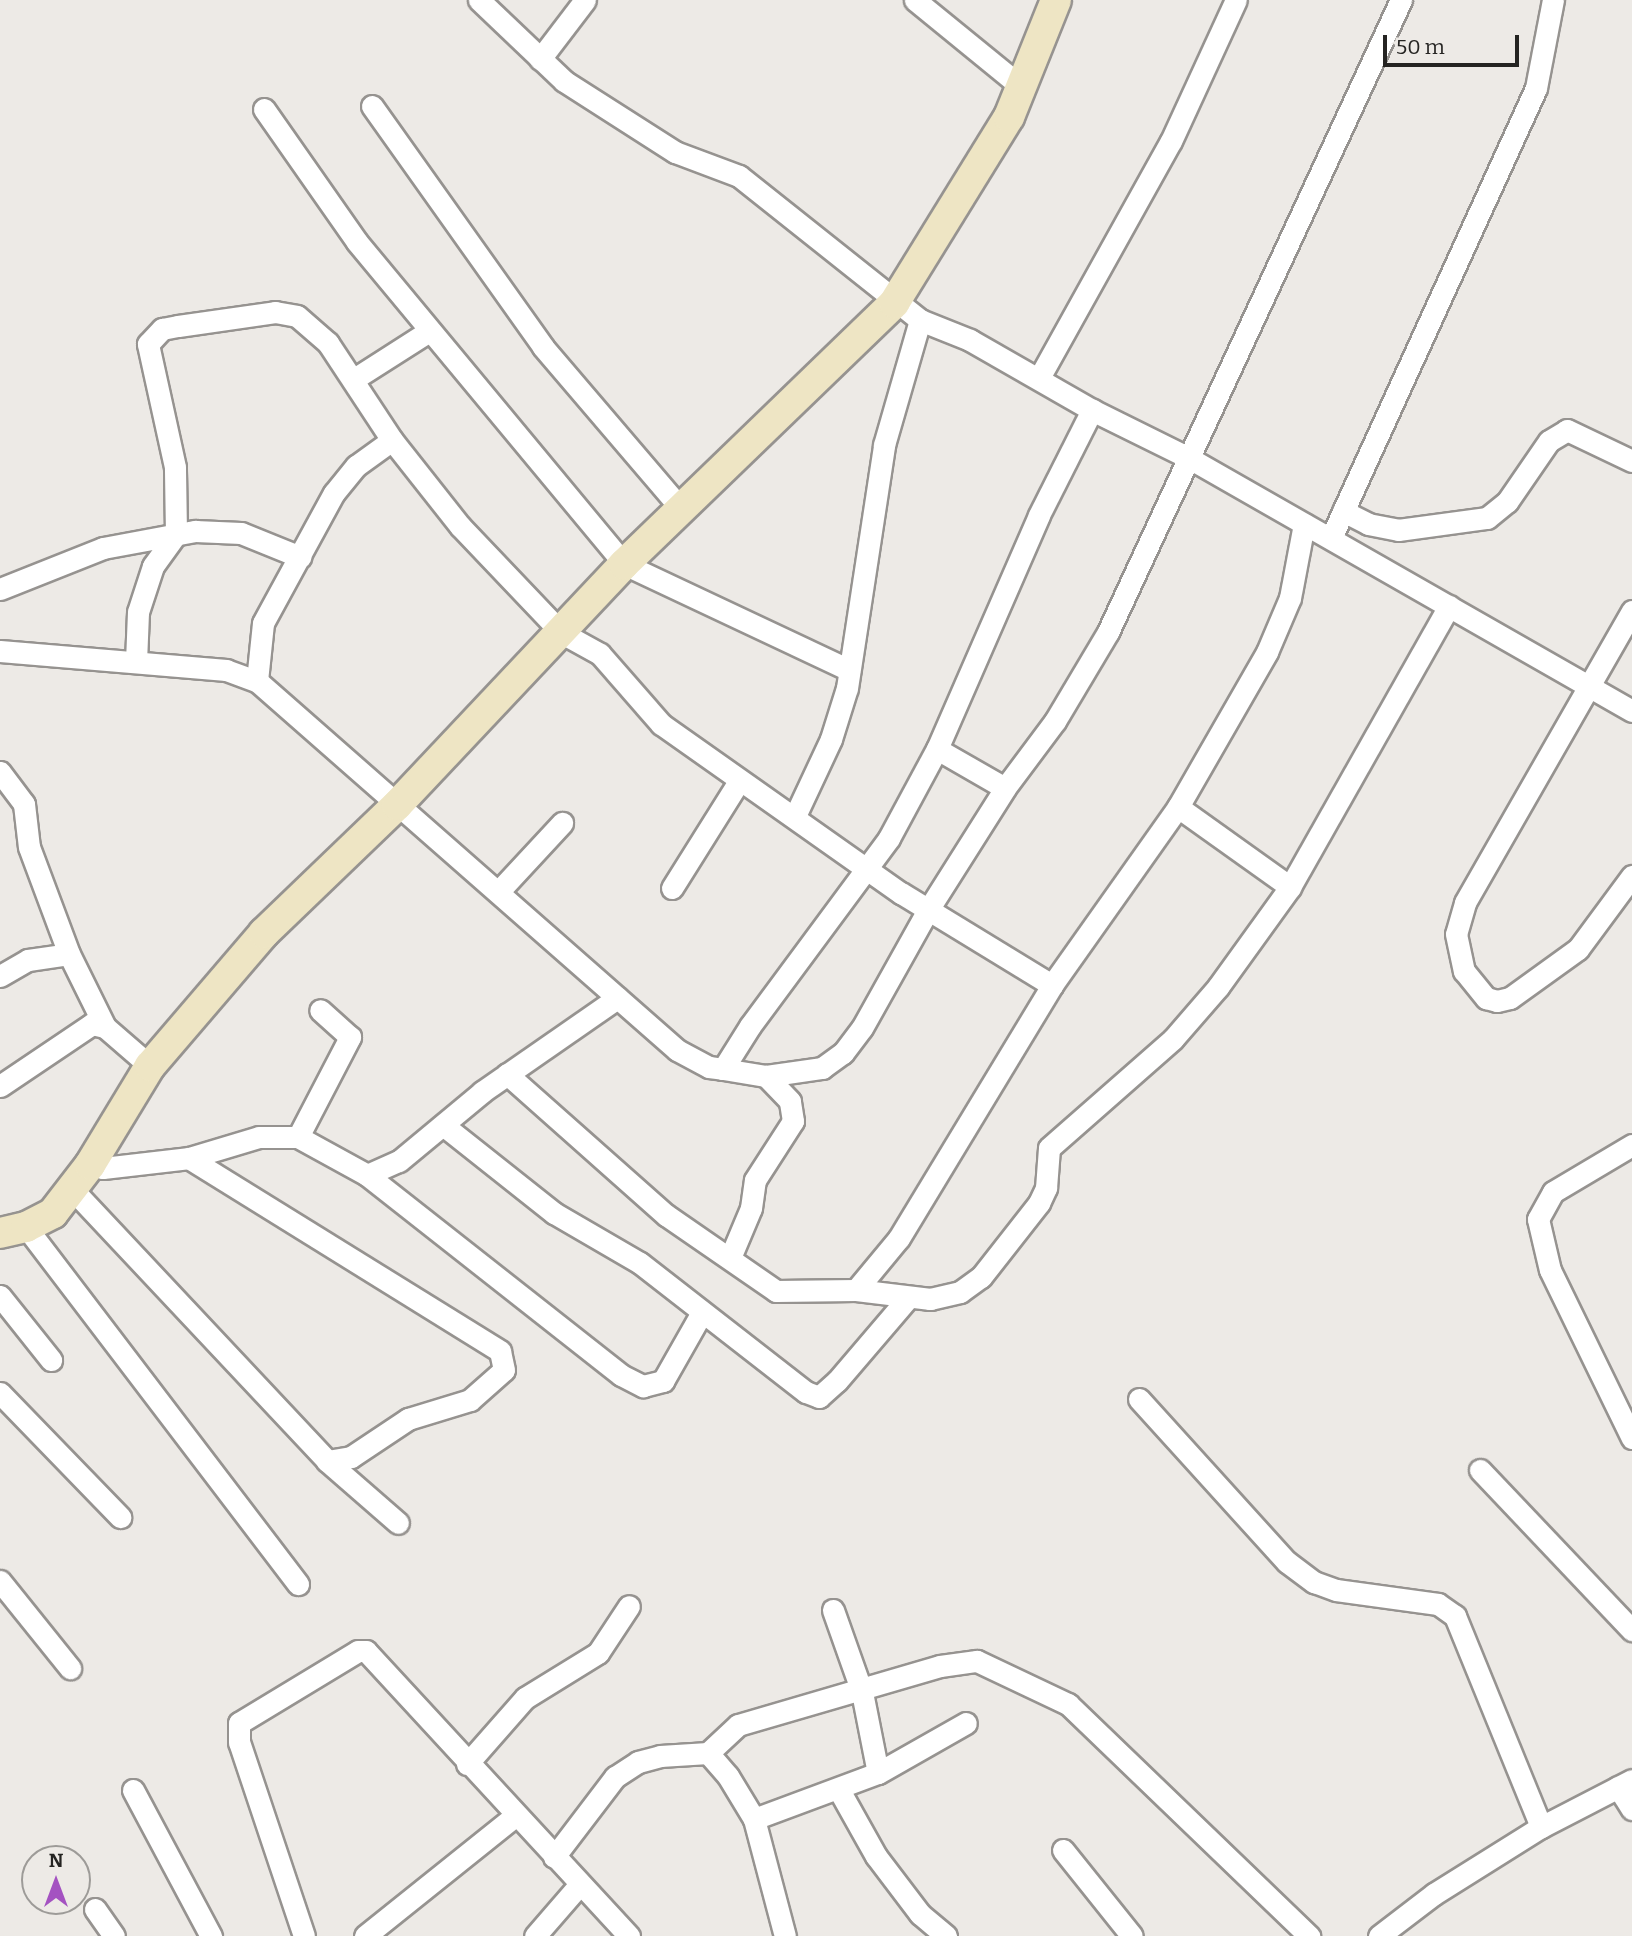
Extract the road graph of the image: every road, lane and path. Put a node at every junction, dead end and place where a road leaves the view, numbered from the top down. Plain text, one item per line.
1 (479, 0) edge
2 (585, 0) edge
3 (915, 0) edge
4 (1056, 0) edge
5 (1236, 0) edge
6 (1401, 0) edge
7 (1553, 0) edge
8 (540, 59) junction
9 (1023, 88) junction
10 (372, 106) dead end
11 (264, 109) dead end
12 (894, 303) junction
13 (920, 320) junction
14 (429, 331) junction
15 (1039, 378) junction
16 (354, 379) junction
17 (1093, 410) junction
18 (392, 440) junction
19 (1189, 458) junction
20 (1632, 461) edge
21 (682, 510) junction
22 (1343, 511) junction
23 (1304, 524) junction
24 (176, 534) junction
25 (1331, 538) junction
26 (300, 557) junction
27 (624, 564) junction
28 (0, 589) edge
29 (1449, 606) junction
30 (1632, 611) edge
31 (562, 633) junction
32 (0, 652) edge
33 (136, 662) junction
34 (849, 670) junction
35 (257, 681) junction
36 (1587, 686) junction
37 (1632, 711) edge
38 (937, 749) junction
39 (0, 772) edge
40 (739, 781) junction
41 (1005, 788) junction
42 (397, 805) junction
43 (1178, 807) junction
44 (795, 816) junction
45 (562, 822) dead end
46 (866, 869) junction
47 (1632, 876) edge
48 (1290, 887) junction
49 (672, 888) dead end
50 (499, 891) junction
51 (928, 910) junction
52 (69, 954) junction
53 (0, 976) edge
54 (1052, 985) junction
55 (617, 998) junction
56 (320, 1010) dead end
57 (105, 1027) junction
58 (150, 1066) junction
59 (723, 1069) junction
60 (507, 1074) junction
61 (765, 1076) junction
62 (0, 1086) edge
63 (443, 1125) junction
64 (298, 1137) junction
65 (1632, 1146) edge
66 (189, 1158) junction
67 (90, 1164) junction
68 (367, 1175) junction
69 (72, 1189) junction
70 (13, 1230) edge
71 (730, 1258) junction
72 (856, 1290) junction
73 (0, 1296) edge
74 (907, 1299) junction
75 (702, 1314) junction
76 (51, 1360) dead end
77 (0, 1393) edge
78 (1139, 1398) dead end
79 (1632, 1438) edge
80 (327, 1461) junction
81 (1480, 1470) dead end
82 (120, 1517) dead end
83 (398, 1523) dead end
84 (0, 1581) edge
85 (298, 1584) dead end
86 (629, 1606) dead end
87 (833, 1610) dead end
88 (1632, 1630) edge
89 (70, 1668) dead end
90 (862, 1692) junction
91 (966, 1723) dead end
92 (708, 1753) junction
93 (467, 1764) junction
94 (878, 1773) junction
95 (1625, 1784) edge
96 (133, 1790) dead end
97 (839, 1790) junction
98 (1632, 1809) edge
99 (515, 1816) junction
100 (754, 1819) junction
101 (1541, 1827) junction
102 (1063, 1850) dead end
103 (554, 1857) junction
104 (580, 1884) junction
105 (95, 1909) dead end
106 (114, 1936) edge
107 (211, 1936) edge
108 (304, 1936) edge
109 (365, 1936) edge
110 (535, 1936) edge
111 (629, 1936) edge
112 (785, 1936) edge
113 (946, 1936) edge
114 (1132, 1936) edge
115 (1309, 1936) edge
116 (1379, 1936) edge

1 - 8 street
2 - 8 street
3 - 9 street
4 - 9 street
5 - 15 street
6 - 19 street
7 - 22 street
8 - 12 street
9 - 12 street
10 - 21 street
11 - 14 street
12 - 13 street
12 - 21 street
13 - 15 street
13 - 34 street
14 - 16 street
14 - 27 street
15 - 17 street
16 - 18 street
16 - 24 street
17 - 19 street
17 - 38 street
18 - 26 street
18 - 31 street
19 - 23 street
19 - 41 street
20 - 22 street
21 - 27 street
22 - 25 street
23 - 25 street
23 - 43 street
24 - 26 street
24 - 28 street
24 - 33 street
25 - 29 street
26 - 35 street
27 - 31 street
27 - 34 street
29 - 36 street
29 - 48 street
30 - 36 street
31 - 40 street
31 - 42 street
32 - 33 street
33 - 35 street
34 - 44 street
35 - 42 street
36 - 37 street
36 - 47 street
38 - 41 street
38 - 46 street
39 - 52 street
40 - 44 street
40 - 49 street
41 - 51 street
42 - 50 street
42 - 58 street
43 - 48 street
43 - 54 street
44 - 46 street
45 - 50 street
46 - 51 street
46 - 59 street
48 - 74 street
50 - 55 street
51 - 54 street
51 - 61 street
52 - 53 street
52 - 57 street
54 - 72 street
55 - 59 street
55 - 60 street
56 - 64 street
57 - 58 street
57 - 62 street
58 - 67 street
59 - 61 street
60 - 63 street
60 - 71 street
61 - 71 street
63 - 68 street
63 - 75 street
64 - 66 street
64 - 68 street
65 - 79 street
66 - 67 street
66 - 80 street
67 - 69 street
68 - 75 street
69 - 70 street
69 - 80 street
70 - 85 street
71 - 72 street
72 - 74 street
73 - 76 street
74 - 75 street
77 - 82 street
78 - 101 street
80 - 83 street
81 - 88 street
84 - 89 street
86 - 93 street
87 - 90 street
90 - 92 street
90 - 94 street
90 - 115 street
91 - 94 street
92 - 100 street
92 - 103 street
93 - 99 street
93 - 108 street
94 - 97 street
95 - 98 street
95 - 101 street
96 - 107 street
97 - 100 street
97 - 113 street
99 - 103 street
99 - 109 street
100 - 112 street
101 - 116 street
102 - 114 street
103 - 104 street
104 - 110 street
104 - 111 street
105 - 106 street

